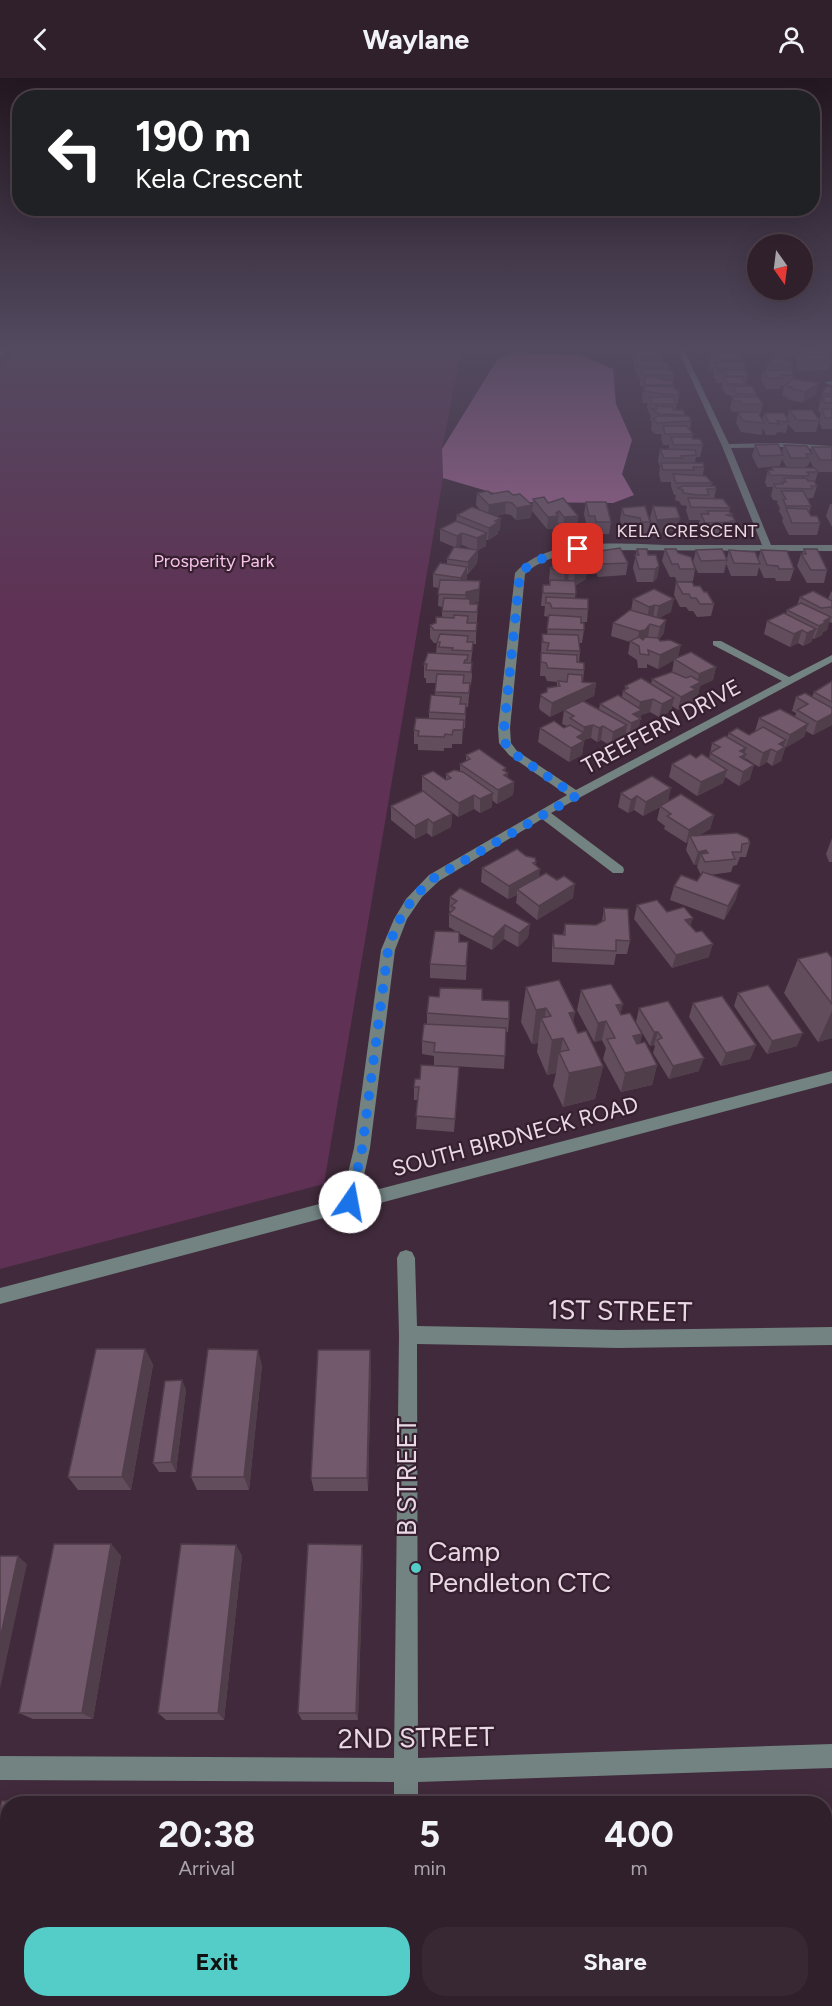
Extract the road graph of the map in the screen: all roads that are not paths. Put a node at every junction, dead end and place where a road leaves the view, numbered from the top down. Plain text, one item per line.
1 (722, 438) edge
2 (832, 441) edge
3 (784, 445) junction
4 (726, 446) junction
5 (832, 448) edge
6 (767, 547) junction
7 (832, 548) edge
8 (717, 643) dead end
9 (832, 658) edge
10 (790, 681) junction
11 (576, 796) junction
12 (543, 813) junction
13 (618, 870) dead end
14 (832, 1077) edge
15 (350, 1202) junction
16 (405, 1258) dead end
17 (0, 1296) edge
18 (408, 1335) junction
19 (832, 1336) edge
20 (832, 1756) edge
21 (0, 1768) edge
22 (406, 1770) junction
23 (406, 1796) edge

1 - 4 street
2 - 3 street
3 - 4 street
3 - 5 street
4 - 6 street
6 - 7 street, KELA CRESCENT
6 - 11 street, KELA CRESCENT
8 - 10 street
9 - 10 street, TREEFERN DRIVE
10 - 11 street, TREEFERN DRIVE
11 - 12 street, TREEFERN DRIVE
12 - 13 street
12 - 15 street, TREEFERN DRIVE
14 - 15 street, SOUTH BIRDNECK ROAD
15 - 17 street, SOUTH BIRDNECK ROAD
16 - 18 street, B STREET
18 - 19 street, 1ST STREET
18 - 22 street, B STREET
20 - 22 street, 2ND STREET
21 - 22 street, 2ND STREET
22 - 23 street, B STREET

